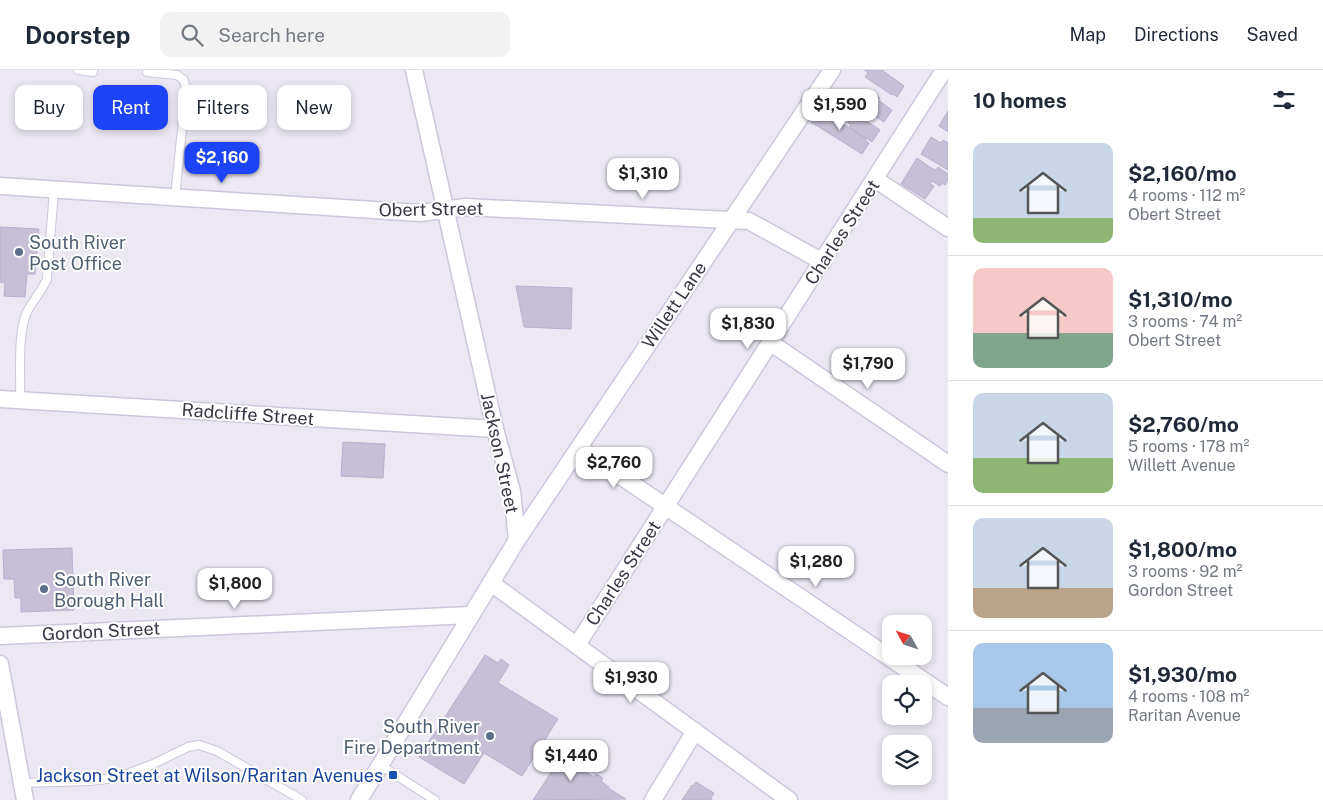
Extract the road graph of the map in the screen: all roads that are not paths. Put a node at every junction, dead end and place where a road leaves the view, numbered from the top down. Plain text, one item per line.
1 (78, 70) edge
2 (414, 70) edge
3 (832, 70) edge
4 (944, 70) edge
5 (93, 72) dead end
6 (147, 72) dead end
7 (876, 179) junction
8 (0, 186) edge
9 (54, 190) junction
10 (175, 197) junction
11 (446, 209) junction
12 (732, 220) junction
13 (948, 228) edge
14 (823, 262) junction
15 (771, 343) junction
16 (0, 399) edge
17 (20, 400) junction
18 (496, 429) junction
19 (579, 448) junction
20 (948, 462) edge
21 (667, 505) junction
22 (517, 540) junction
23 (491, 583) junction
24 (471, 615) junction
25 (0, 636) edge
26 (577, 645) junction
27 (0, 664) edge
28 (948, 697) edge
29 (695, 731) junction
30 (380, 765) junction
31 (22, 783) junction
32 (25, 800) edge
33 (302, 800) edge
34 (359, 800) edge
35 (435, 800) edge
36 (653, 800) edge
37 (789, 800) edge

1 - 5 lane
2 - 11 street, Jackson Street
3 - 12 street, Willett Lane
4 - 7 street, Charles Street
6 - 10 lane
7 - 13 street
7 - 14 street, Charles Street
8 - 9 street, Obert Street
9 - 10 street, Obert Street
9 - 17 lane
10 - 11 street, Obert Street
11 - 12 street, Obert Street
11 - 18 street, Jackson Street
12 - 14 street, Obert Street
12 - 19 street, Willett Lane
14 - 15 street, Charles Street
15 - 20 street
15 - 21 street, Charles Street
16 - 17 street, Radcliffe Street
17 - 18 street, Radcliffe Street
18 - 22 street, Jackson Street
19 - 21 street
19 - 22 street, Willett Lane
21 - 26 street, Charles Street
21 - 28 street
22 - 23 street
23 - 24 street
23 - 26 street
24 - 25 street, Gordon Street
24 - 30 street
26 - 29 street
27 - 31 street
29 - 36 street
29 - 37 street
30 - 34 street
30 - 35 lane
31 - 32 street
31 - 33 lane

